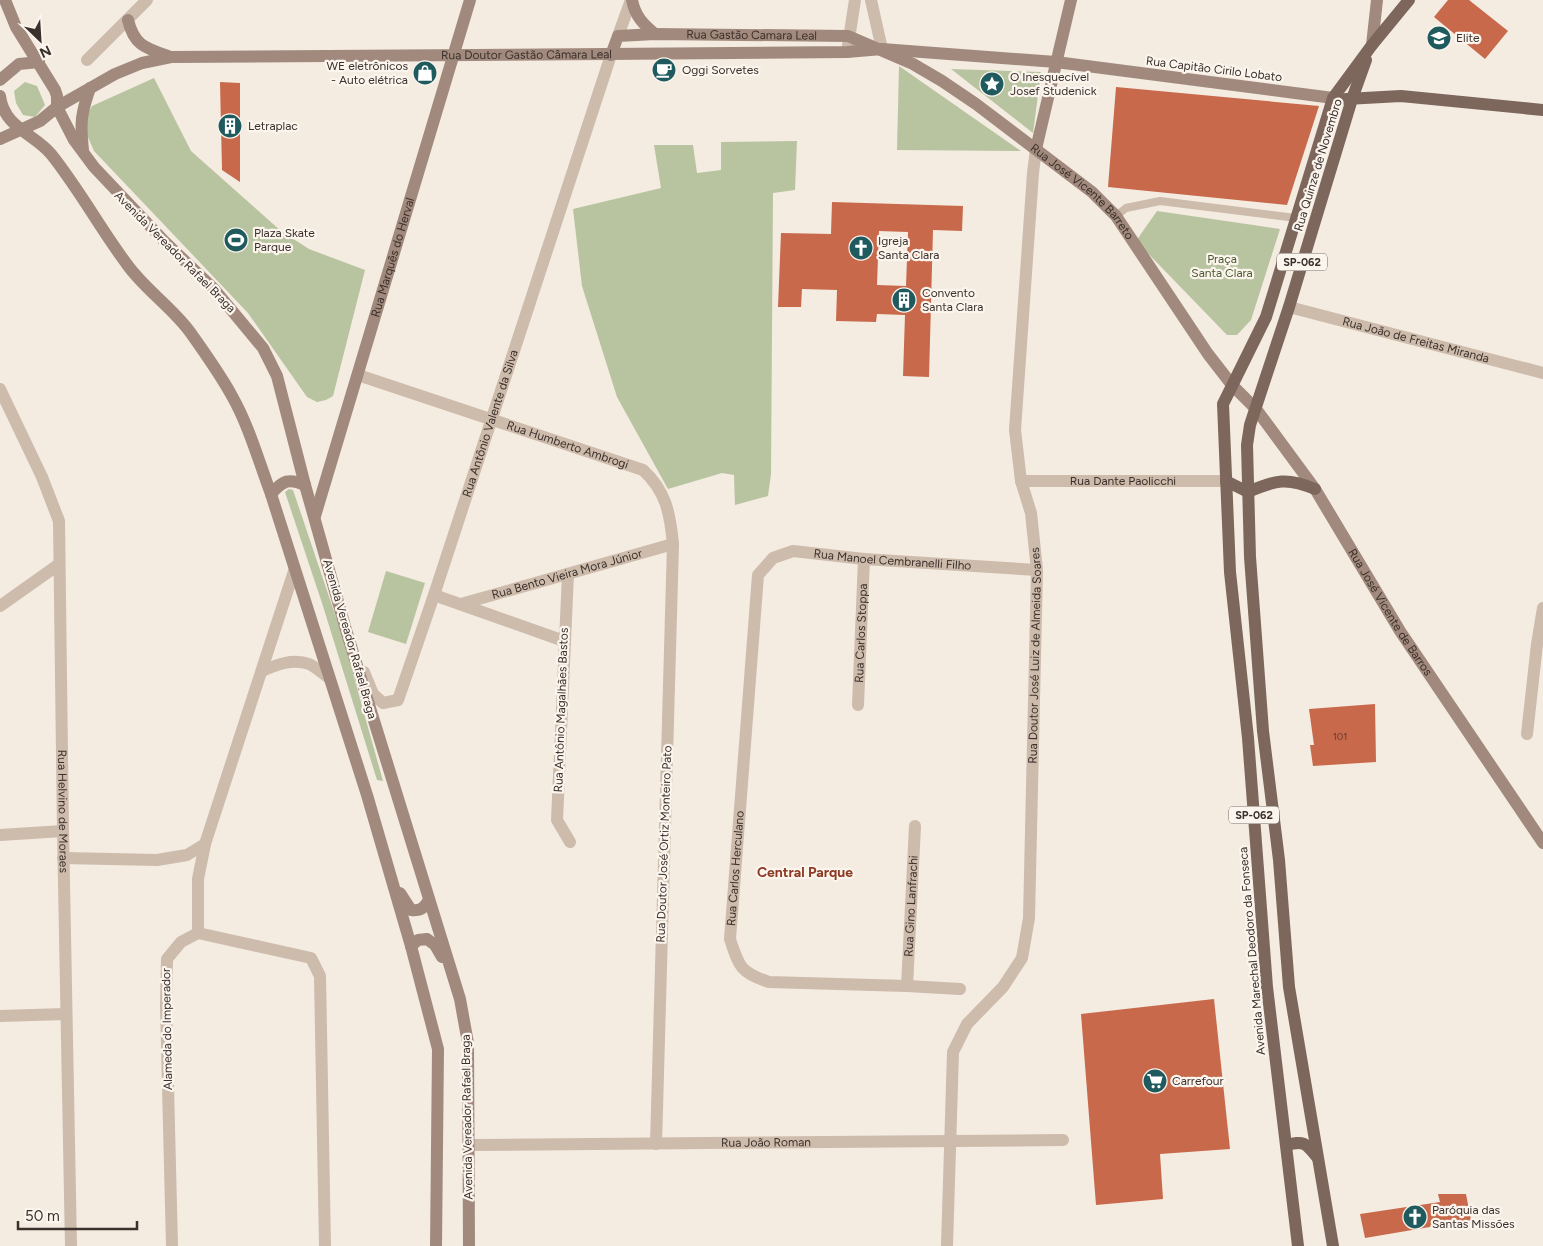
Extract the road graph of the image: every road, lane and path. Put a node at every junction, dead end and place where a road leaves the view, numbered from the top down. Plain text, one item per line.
1 (5, 0) edge
2 (146, 0) edge
3 (470, 0) edge
4 (631, 0) edge
5 (855, 0) edge
6 (871, 0) edge
7 (1071, 0) edge
8 (1377, 0) edge
9 (1404, 3) edge
10 (128, 20) junction
11 (655, 34) junction
12 (618, 36) junction
13 (848, 36) junction
14 (1372, 45) junction
15 (882, 49) junction
16 (847, 52) junction
17 (454, 54) junction
18 (611, 55) junction
19 (170, 57) junction
20 (87, 60) dead end
21 (39, 62) junction
22 (1056, 62) junction
23 (0, 80) edge
24 (90, 88) junction
25 (0, 96) edge
26 (1333, 98) junction
27 (1352, 99) junction
28 (57, 107) junction
29 (1543, 110) edge
30 (20, 130) junction
31 (0, 139) edge
32 (1036, 149) junction
33 (83, 152) junction
34 (1116, 216) junction
35 (1296, 218) junction
36 (1289, 307) junction
37 (1543, 373) edge
38 (358, 375) junction
39 (1232, 385) junction
40 (0, 389) edge
41 (1256, 409) junction
42 (491, 420) junction
43 (1021, 481) junction
44 (1226, 481) junction
45 (306, 485) junction
46 (1315, 489) junction
47 (1248, 492) junction
48 (271, 494) junction
49 (315, 516) junction
50 (673, 544) junction
51 (864, 560) junction
52 (58, 565) junction
53 (1037, 570) junction
54 (294, 571) junction
55 (568, 574) junction
56 (758, 575) joint
57 (434, 595) junction
58 (461, 604) junction
59 (0, 606) edge
60 (1543, 608) edge
61 (346, 630) junction
62 (564, 641) junction
63 (262, 671) junction
64 (329, 678) junction
65 (858, 705) dead end
66 (1527, 734) dead end
67 (914, 826) dead end
68 (63, 831) junction
69 (0, 835) edge
70 (570, 842) dead end
71 (1543, 843) edge
72 (204, 844) junction
73 (63, 858) junction
74 (390, 875) junction
75 (429, 900) junction
76 (198, 933) junction
77 (411, 946) junction
78 (452, 974) junction
79 (906, 986) junction
80 (960, 989) dead end
81 (66, 1014) junction
82 (0, 1016) edge
83 (1063, 1140) dead end
84 (952, 1142) junction
85 (656, 1144) junction
86 (468, 1145) junction
87 (1286, 1145) junction
88 (1318, 1159) junction
89 (71, 1246) edge
90 (172, 1246) edge
91 (325, 1246) edge
92 (436, 1246) edge
93 (469, 1246) edge
94 (947, 1246) edge
95 (1298, 1246) edge
96 (1333, 1246) edge

1 - 21 main road, Avenida Vereador Rafael Braga
2 - 10 street
3 - 17 main road, Rua Marquês do Herval
4 - 11 main road
4 - 12 street
5 - 13 street
6 - 15 street
7 - 22 main road
8 - 14 main road, Rua Quinze de Novembro
9 - 14 main road, SP-062
10 - 19 main road, Rua Doutor Gastão Câmara Leal
10 - 20 street
11 - 12 main road, Rua Gastão Camara Leal
11 - 13 main road, Rua Gastão Camara Leal
12 - 18 main road
13 - 15 main road, Rua Gastão Camara Leal
13 - 16 street
14 - 26 main road, Rua Quinze de Novembro / SP-062
14 - 27 main road, Rua Quinze de Novembro / SP-062
15 - 16 main road, Rua Doutor Gastão Câmara Leal
15 - 22 main road, Rua Capitão Cirilo Lobato
15 - 32 main road, Rua José Vicente Barreto
16 - 18 main road, Rua Doutor Gastão Câmara Leal
17 - 18 main road, Rua Doutor Gastão Câmara Leal
17 - 19 main road, Rua Doutor Gastão Câmara Leal
17 - 38 main road, Rua Marquês do Herval
18 - 42 street, Rua Antônio Valente da Silva
19 - 24 main road, Rua Doutor Gastão Câmara Leal
21 - 23 main road
21 - 28 main road, Avenida Vereador Rafael Braga
22 - 26 main road, Rua Capitão Cirilo Lobato
22 - 32 main road
24 - 28 main road, Rua Doutor Gastão Câmara Leal
24 - 33 main road
25 - 30 main road
26 - 27 main road, Rua Capitão Cirilo Lobato
26 - 35 main road, Rua Quinze de Novembro / SP-062
27 - 29 main road, Rua Capitão Cirilo Lobato
27 - 36 main road, Rua Quinze de Novembro / SP-062
28 - 30 main road, Rua Doutor Gastão Câmara Leal
28 - 33 main road, Avenida Vereador Rafael Braga
30 - 31 main road, Rua Doutor Gastão Câmara Leal
30 - 48 main road
32 - 34 main road, Rua José Vicente Barreto
32 - 43 street, Rua Doutor José Luiz de Almeida Soares
33 - 45 main road, Avenida Vereador Rafael Braga
34 - 35 lane
34 - 39 main road, Rua José Vicente Barreto
35 - 39 main road, Rua Quinze de Novembro / SP-062
36 - 37 street, Rua João de Freitas Miranda
36 - 41 main road, Rua Quinze de Novembro / SP-062
38 - 42 street, Rua Humberto Ambrogi
38 - 49 main road, Rua Marquês do Herval
39 - 41 main road, Rua José Vicente de Barros
39 - 44 main road, Avenida Marechal Deodoro da Fonseca / SP-062
40 - 52 street, Rua Helvino de Moraes
41 - 46 main road, Rua José Vicente de Barros
41 - 47 main road, SP-062
42 - 50 street, Rua Humberto Ambrogi
42 - 57 street, Rua Antônio Valente da Silva
43 - 44 street, Rua Dante Paolicchi
43 - 53 street, Rua Doutor José Luiz de Almeida Soares
44 - 47 main road
44 - 87 main road, Avenida Marechal Deodoro da Fonseca / SP-062
45 - 48 main road
45 - 49 main road, Avenida Vereador Rafael Braga
46 - 47 main road
46 - 71 main road, Rua José Vicente de Barros
47 - 88 main road, SP-062
48 - 54 main road
49 - 61 main road, Avenida Vereador Rafael Braga
50 - 55 street, Rua Bento Vieira Mora Júnior
50 - 85 street, Rua Doutor José Ortiz Monteiro Pato
51 - 53 street, Rua Manoel Cembranelli Filho
51 - 56 street, Rua Manoel Cembranelli Filho
51 - 65 street, Rua Carlos Stoppa
52 - 59 street
52 - 68 street, Rua Helvino de Moraes
53 - 84 street, Rua Doutor José Luiz de Almeida Soares
54 - 63 street
54 - 64 main road
55 - 58 street, Rua Bento Vieira Mora Júnior
55 - 62 street, Rua Antônio Magalhães Bastos
56 - 79 street, Rua Carlos Herculano
57 - 58 street
57 - 61 street, Rua Antônio Valente da Silva
58 - 62 street
60 - 66 street
61 - 75 main road, Avenida Vereador Rafael Braga
62 - 70 street, Rua Antônio Magalhães Bastos
63 - 64 street
63 - 72 street
64 - 74 main road
67 - 79 street, Rua Gino Lanfrachi
68 - 69 street
68 - 73 street, Rua Helvino de Moraes
72 - 73 street
72 - 76 street
73 - 81 street, Rua Helvino de Moraes
74 - 75 main road
74 - 77 main road
75 - 78 main road, Avenida Vereador Rafael Braga
76 - 90 street, Alameda do Imperador
76 - 91 street
77 - 78 main road
77 - 92 main road
78 - 86 main road, Avenida Vereador Rafael Braga
79 - 80 street, Rua Carlos Herculano
81 - 82 street
81 - 89 street, Rua Helvino de Moraes
83 - 84 street, Rua João Roman
84 - 85 street, Rua João Roman
84 - 94 street, Rua Doutor José Luiz de Almeida Soares
85 - 86 street, Rua João Roman
86 - 93 main road, Avenida Vereador Rafael Braga
87 - 88 main road
87 - 95 main road, Avenida Marechal Deodoro da Fonseca / SP-062
88 - 96 main road, SP-062

